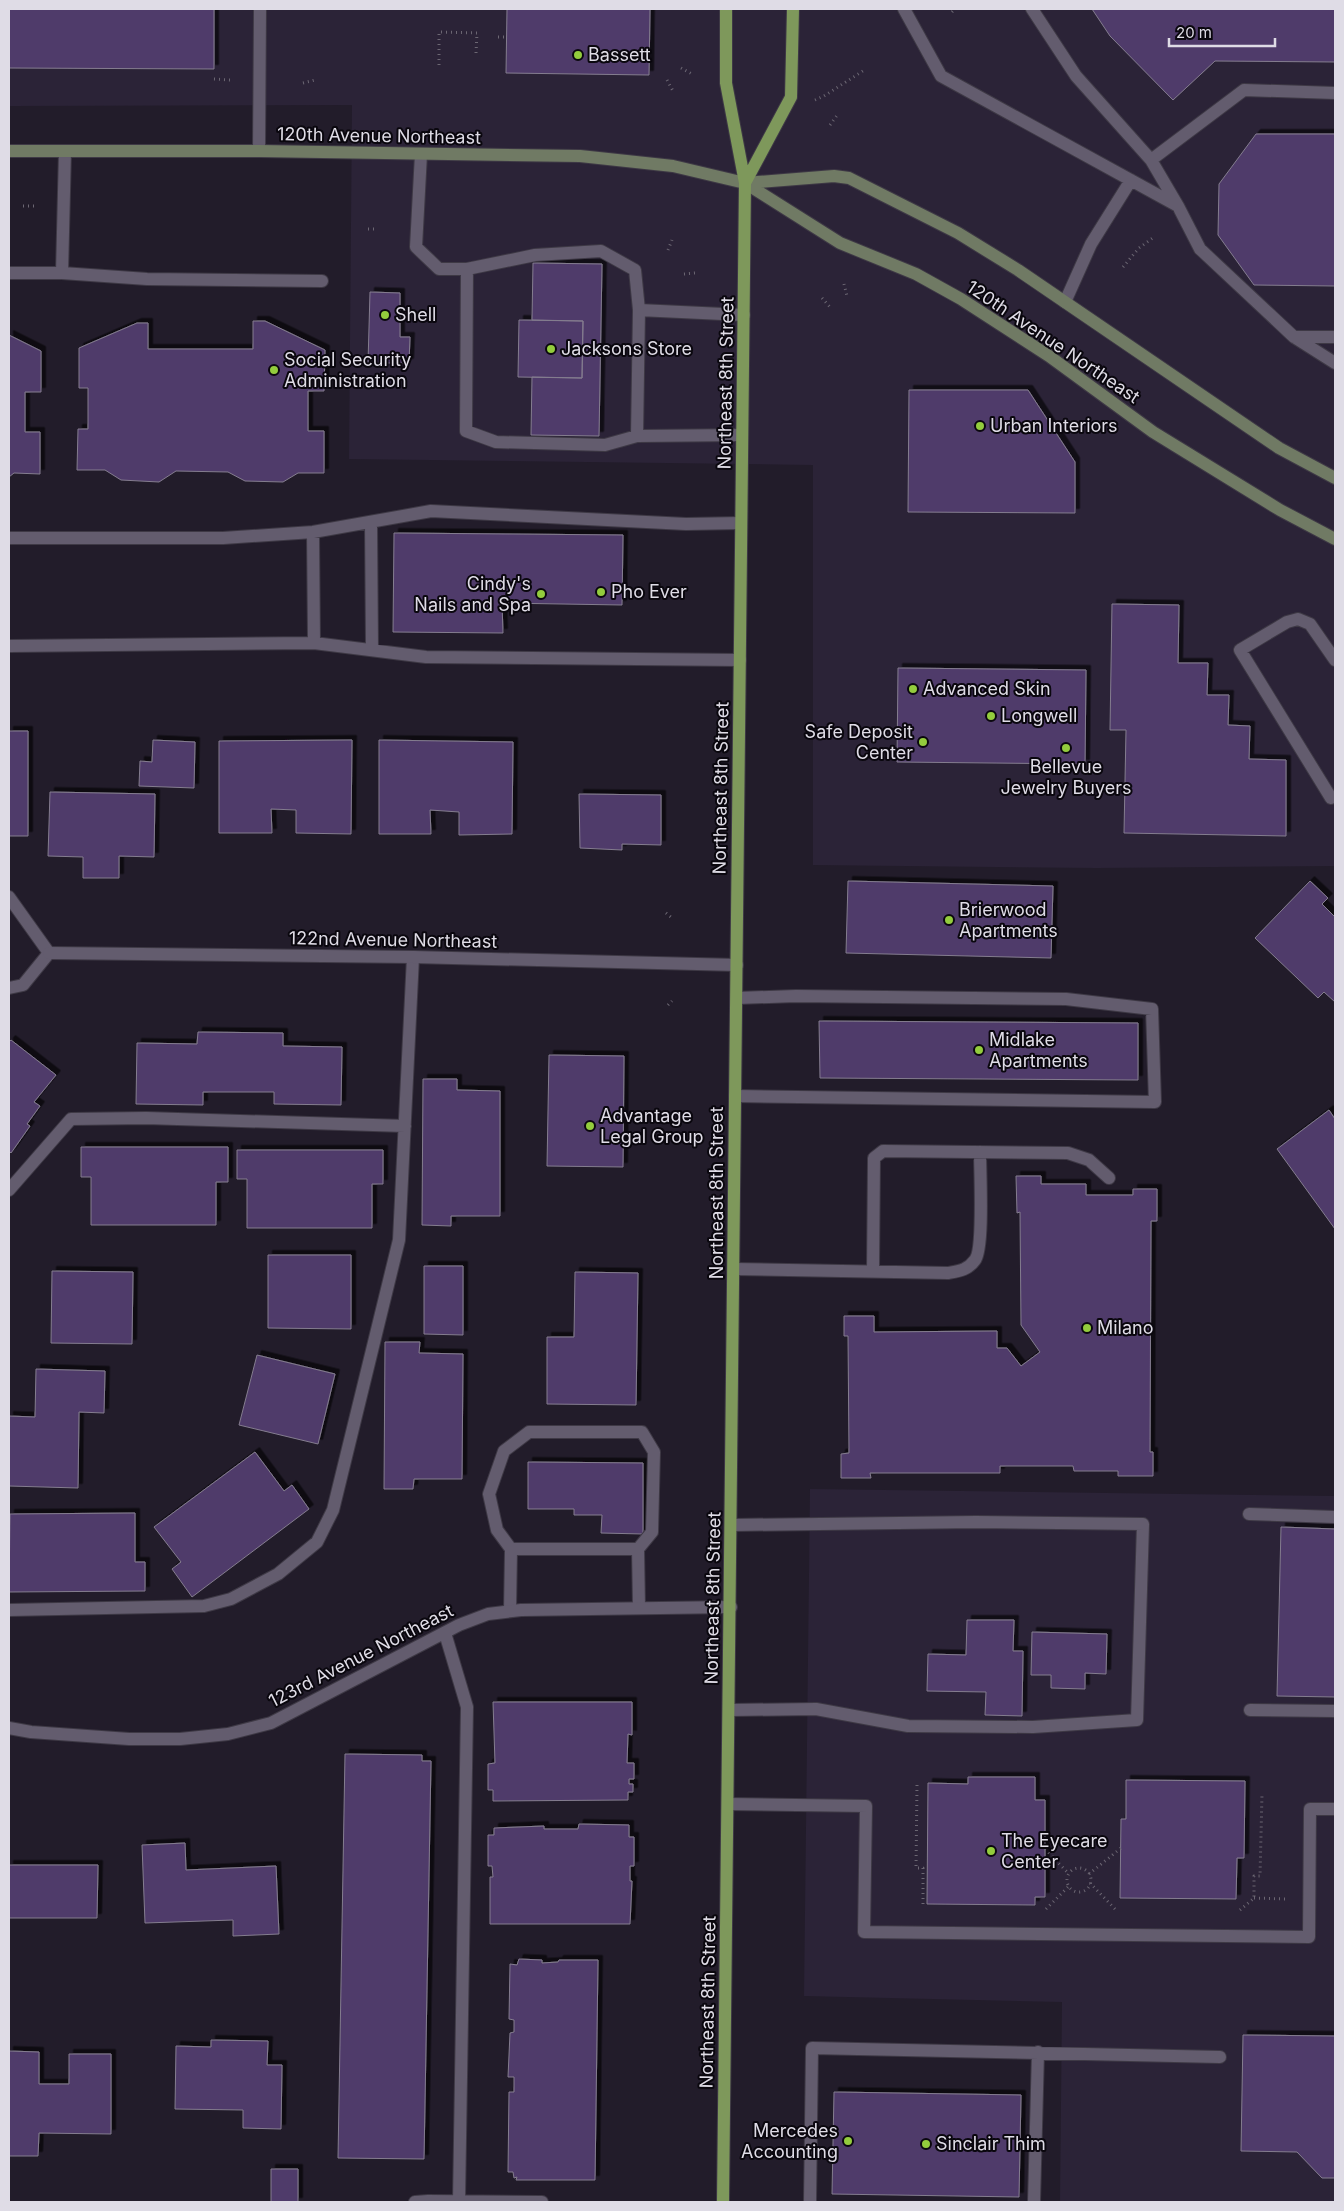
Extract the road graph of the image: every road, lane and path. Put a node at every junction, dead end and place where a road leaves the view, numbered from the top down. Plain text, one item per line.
1 (260, 9) edge
2 (726, 9) edge
3 (793, 9) edge
4 (904, 9) edge
5 (1032, 9) edge
6 (498, 37) dead end
7 (506, 37) dead end
8 (476, 53) dead end
9 (439, 65) dead end
10 (681, 68) dead end
11 (866, 69) dead end
12 (692, 74) dead end
13 (214, 79) dead end
14 (230, 80) dead end
15 (315, 80) dead end
16 (666, 80) dead end
17 (303, 83) dead end
18 (674, 91) dead end
19 (1335, 93) edge
20 (824, 96) dead end
21 (838, 114) dead end
22 (830, 125) dead end
23 (9, 151) edge
24 (65, 151) junction
25 (259, 151) junction
26 (421, 154) junction
27 (1151, 160) junction
28 (1132, 180) junction
29 (746, 183) junction
30 (22, 206) dead end
31 (34, 206) dead end
32 (1178, 206) junction
33 (368, 229) dead end
34 (378, 229) dead end
35 (1154, 238) dead end
36 (672, 240) dead end
37 (668, 250) dead end
38 (1123, 267) dead end
39 (467, 269) junction
40 (9, 273) edge
41 (62, 273) junction
42 (695, 273) dead end
43 (684, 274) dead end
44 (322, 281) dead end
45 (844, 284) dead end
46 (847, 296) dead end
47 (822, 298) dead end
48 (1065, 302) junction
49 (830, 306) dead end
50 (639, 310) junction
51 (744, 315) junction
52 (1294, 337) junction
53 (1335, 337) edge
54 (1335, 363) edge
55 (742, 435) junction
56 (637, 436) junction
57 (1335, 478) edge
58 (371, 522) junction
59 (741, 522) junction
60 (312, 532) junction
61 (9, 538) edge
62 (1335, 539) edge
63 (314, 643) junction
64 (9, 646) edge
65 (372, 650) junction
66 (740, 660) junction
67 (1335, 660) edge
68 (1331, 798) dead end
69 (9, 897) edge
70 (666, 913) dead end
71 (672, 918) dead end
72 (49, 953) junction
73 (413, 957) junction
74 (737, 965) junction
75 (9, 988) edge
76 (737, 998) junction
77 (672, 1001) dead end
78 (668, 1005) dead end
79 (736, 1096) junction
80 (405, 1126) junction
81 (980, 1152) junction
82 (1109, 1178) dead end
83 (9, 1190) edge
84 (734, 1269) junction
85 (872, 1272) junction
86 (1250, 1514) dead end
87 (1335, 1517) edge
88 (732, 1525) junction
89 (512, 1549) junction
90 (638, 1549) junction
91 (731, 1607) junction
92 (639, 1608) junction
93 (9, 1610) edge
94 (510, 1611) junction
95 (445, 1632) junction
96 (730, 1710) junction
97 (1250, 1710) dead end
98 (1335, 1711) edge
99 (9, 1728) edge
100 (917, 1785) dead end
101 (1262, 1794) dead end
102 (728, 1804) junction
103 (1335, 1809) edge
104 (1121, 1848) dead end
105 (1045, 1849) dead end
106 (1069, 1874) junction
107 (1089, 1874) junction
108 (1090, 1883) junction
109 (1068, 1887) junction
110 (1254, 1898) junction
111 (1309, 1899) junction
112 (1125, 1910) dead end
113 (1232, 1910) dead end
114 (923, 1911) dead end
115 (1044, 1912) dead end
116 (1038, 2052) junction
117 (1220, 2057) dead end
118 (458, 2201) edge
119 (415, 2202) edge
120 (542, 2202) edge
121 (724, 2202) edge
122 (810, 2202) edge
123 (1034, 2202) edge

1 - 25 street
2 - 29 main road, Northeast 8th Street
3 - 29 main road, Northeast 8th Street
4 - 28 street
5 - 27 street
6 - 7 path
8 - 9 path
10 - 12 path
11 - 20 path
13 - 14 path
15 - 17 path
16 - 18 path
19 - 27 street
21 - 22 path
23 - 24 main road, 120th Avenue Northeast
24 - 25 main road, 120th Avenue Northeast
24 - 41 street
25 - 26 main road, 120th Avenue Northeast
26 - 29 main road, 120th Avenue Northeast
26 - 39 street
27 - 32 street
28 - 32 street
28 - 48 street
29 - 48 main road, 120th Avenue Northeast
29 - 51 main road, Northeast 8th Street
29 - 62 main road, 120th Avenue Northeast
30 - 31 path
32 - 52 street
33 - 34 path
35 - 38 path
36 - 37 path
39 - 50 street
39 - 56 street
40 - 41 street
41 - 44 street
42 - 43 path
45 - 46 path
47 - 49 path
48 - 57 main road, 120th Avenue Northeast
50 - 51 street
50 - 56 street
51 - 55 main road, Northeast 8th Street
52 - 53 street
52 - 54 street
55 - 56 street
55 - 59 main road, Northeast 8th Street
58 - 59 street
58 - 60 street
58 - 65 street
59 - 66 main road, Northeast 8th Street
60 - 61 street
60 - 63 street
63 - 64 street
63 - 65 street
65 - 66 street
66 - 74 main road, Northeast 8th Street
67 - 68 street
69 - 72 street
70 - 71 path
72 - 73 street, 122nd Avenue Northeast
72 - 75 street
73 - 74 street, 122nd Avenue Northeast
73 - 80 street
74 - 76 main road, Northeast 8th Street
76 - 79 main road, Northeast 8th Street
76 - 79 street
77 - 78 path
79 - 84 main road, Northeast 8th Street
80 - 83 street
80 - 93 street
81 - 82 street
81 - 85 street
81 - 85 street
84 - 85 street
84 - 88 main road, Northeast 8th Street
86 - 87 street
88 - 91 main road, Northeast 8th Street
88 - 96 street
89 - 90 street
89 - 90 street
89 - 94 street
90 - 92 street
91 - 92 street, 123rd Avenue Northeast
91 - 96 main road, Northeast 8th Street
92 - 94 street, 123rd Avenue Northeast
94 - 95 street, 123rd Avenue Northeast
95 - 99 street, 123rd Avenue Northeast
95 - 118 street
96 - 102 main road, Northeast 8th Street
97 - 98 street
100 - 114 path
101 - 110 path
102 - 111 street
102 - 121 main road, Northeast 8th Street
103 - 111 street
104 - 107 path
105 - 106 path
106 - 107 path
106 - 109 path
107 - 108 path
108 - 109 path
108 - 112 path
109 - 115 path
110 - 111 path
110 - 113 path
116 - 117 street
116 - 122 street
116 - 123 street
118 - 119 street
118 - 120 street

